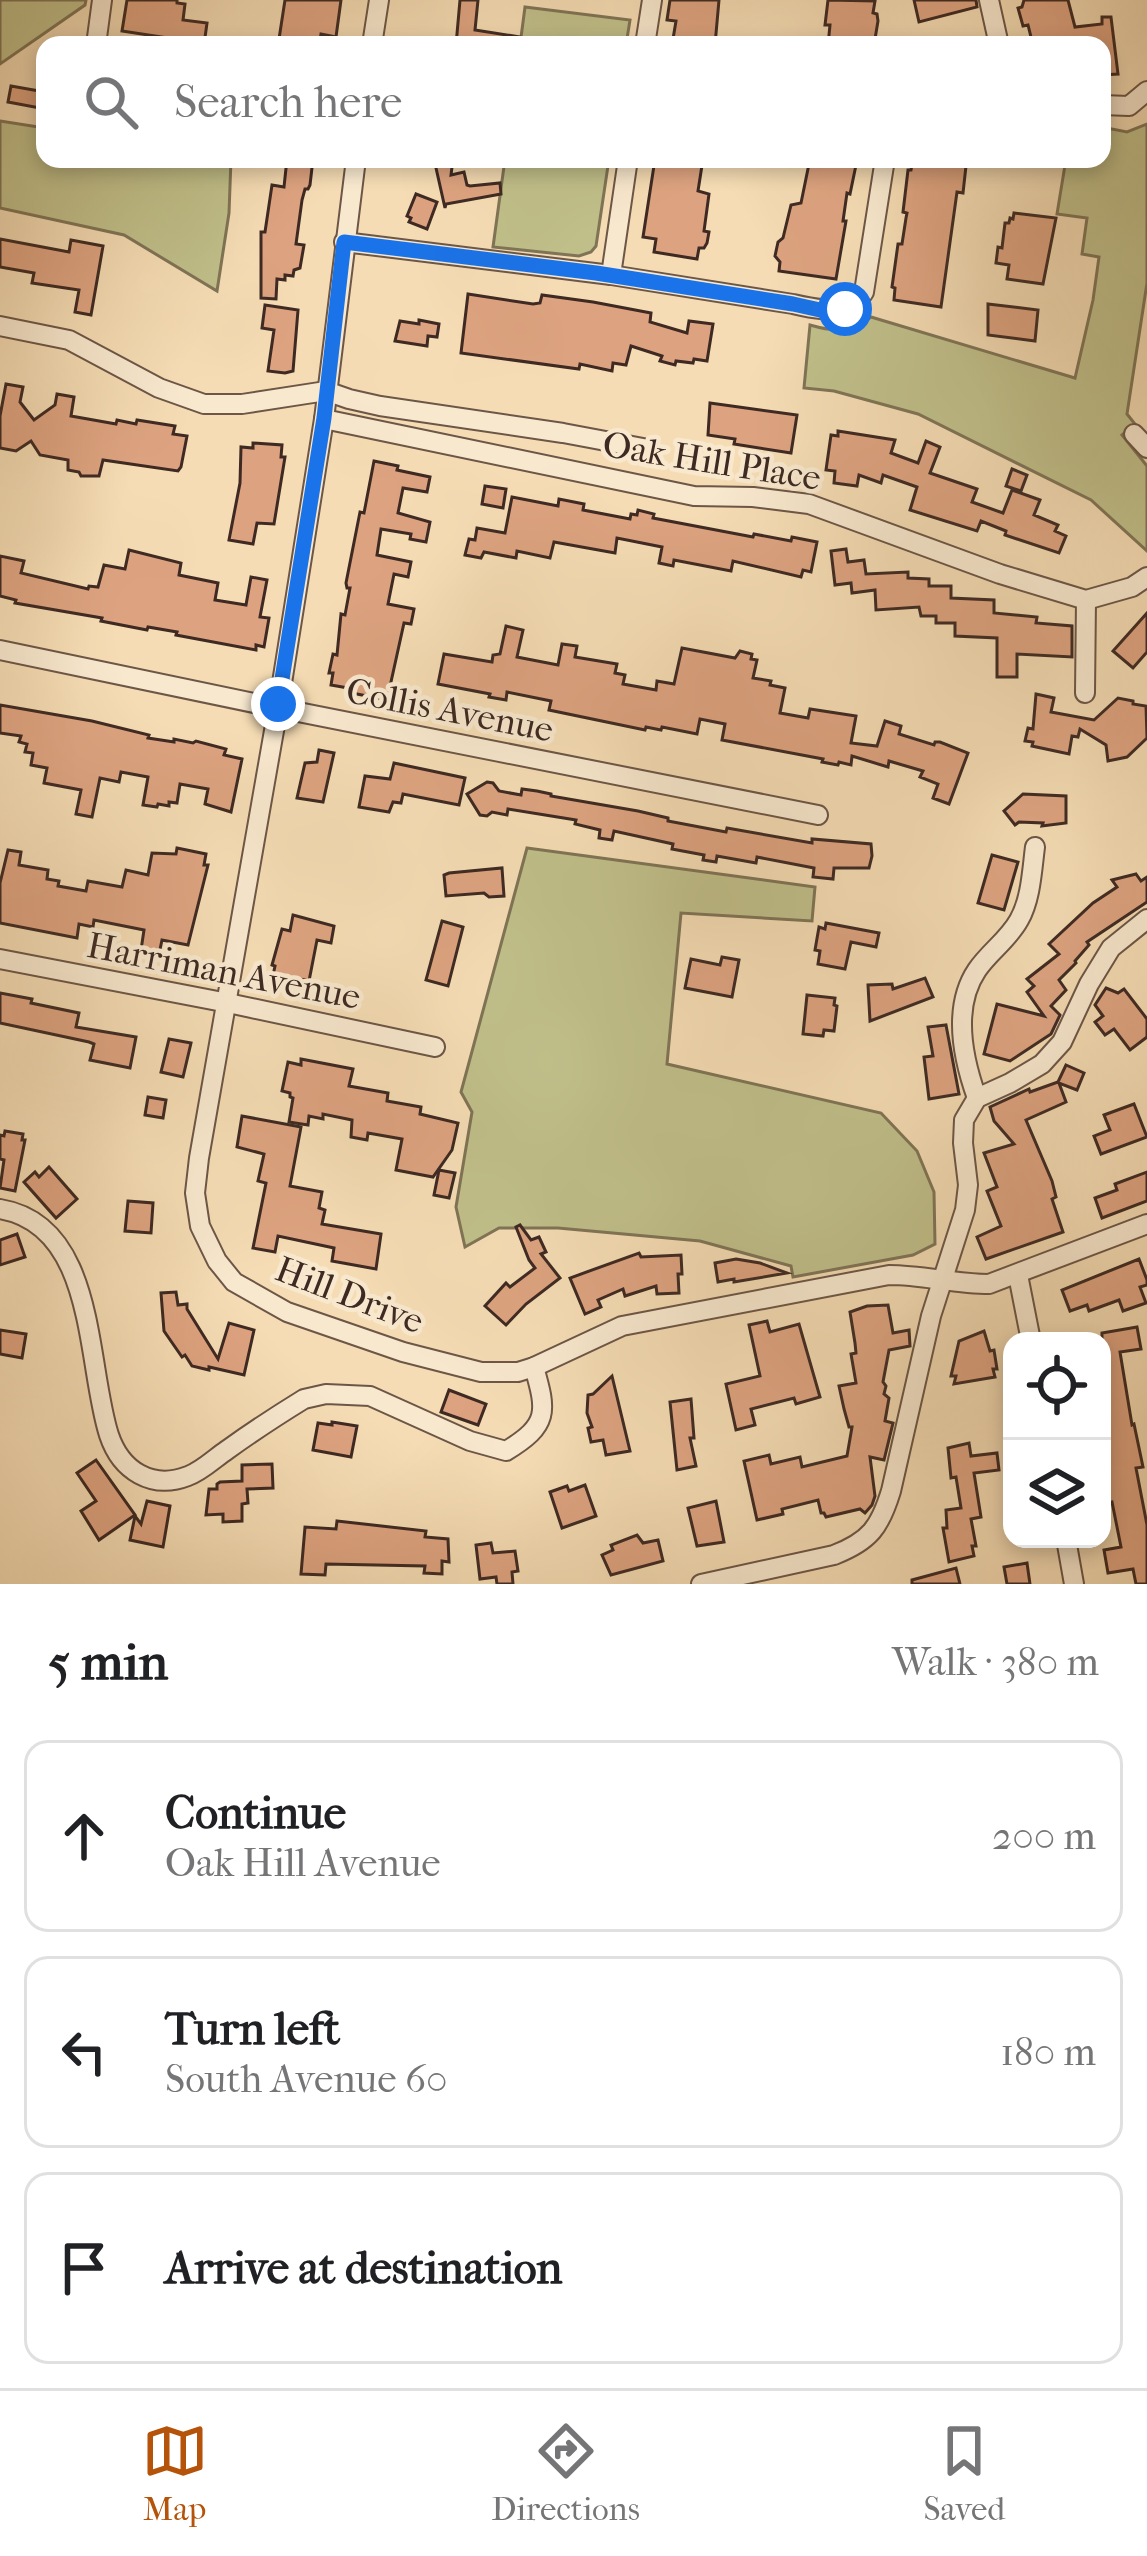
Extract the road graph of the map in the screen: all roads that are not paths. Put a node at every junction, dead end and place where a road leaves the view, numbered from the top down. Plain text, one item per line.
1 (102, 0) edge
2 (379, 0) edge
3 (652, 0) edge
4 (989, 0) edge
5 (97, 36) edge
6 (373, 36) edge
7 (646, 36) edge
8 (997, 36) edge
9 (1147, 91) edge
10 (1111, 105) edge
11 (355, 168) edge
12 (627, 168) edge
13 (884, 168) edge
14 (344, 242) junction
15 (610, 275) junction
16 (0, 326) edge
17 (326, 391) junction
18 (324, 418) junction
19 (643, 448) dead end
20 (1147, 577) edge
21 (1086, 600) junction
22 (0, 650) edge
23 (1084, 693) dead end
24 (278, 708) junction
25 (818, 815) dead end
26 (1036, 847) dead end
27 (1147, 919) edge
28 (0, 959) edge
29 (228, 1003) junction
30 (435, 1047) dead end
31 (977, 1098) junction
32 (0, 1210) edge
33 (1147, 1224) edge
34 (1018, 1275) junction
35 (943, 1280) junction
36 (1028, 1332) edge
37 (534, 1367) junction
38 (1068, 1548) edge
39 (701, 1584) edge
40 (1074, 1584) edge

1 - 5 street
2 - 6 street
3 - 7 street
4 - 8 street
9 - 10 street
11 - 14 street, Hill Drive
12 - 15 street
13 - 15 street
14 - 15 street
14 - 17 street, Hill Drive
16 - 17 street
17 - 18 street, Hill Drive
17 - 19 street
18 - 21 street, Oak Hill Place
18 - 24 street, Hill Drive
20 - 21 street
21 - 23 street
22 - 24 street, Collis Avenue
24 - 25 street, Collis Avenue
24 - 29 street, Hill Drive
26 - 31 street
27 - 31 street
28 - 29 street, Harriman Avenue
29 - 30 street, Harriman Avenue
29 - 37 street, Hill Drive
31 - 35 street
32 - 37 street
33 - 34 street, Hill Drive
34 - 35 street, Hill Drive
34 - 36 street
35 - 37 street, Hill Drive
35 - 39 street
38 - 40 street

